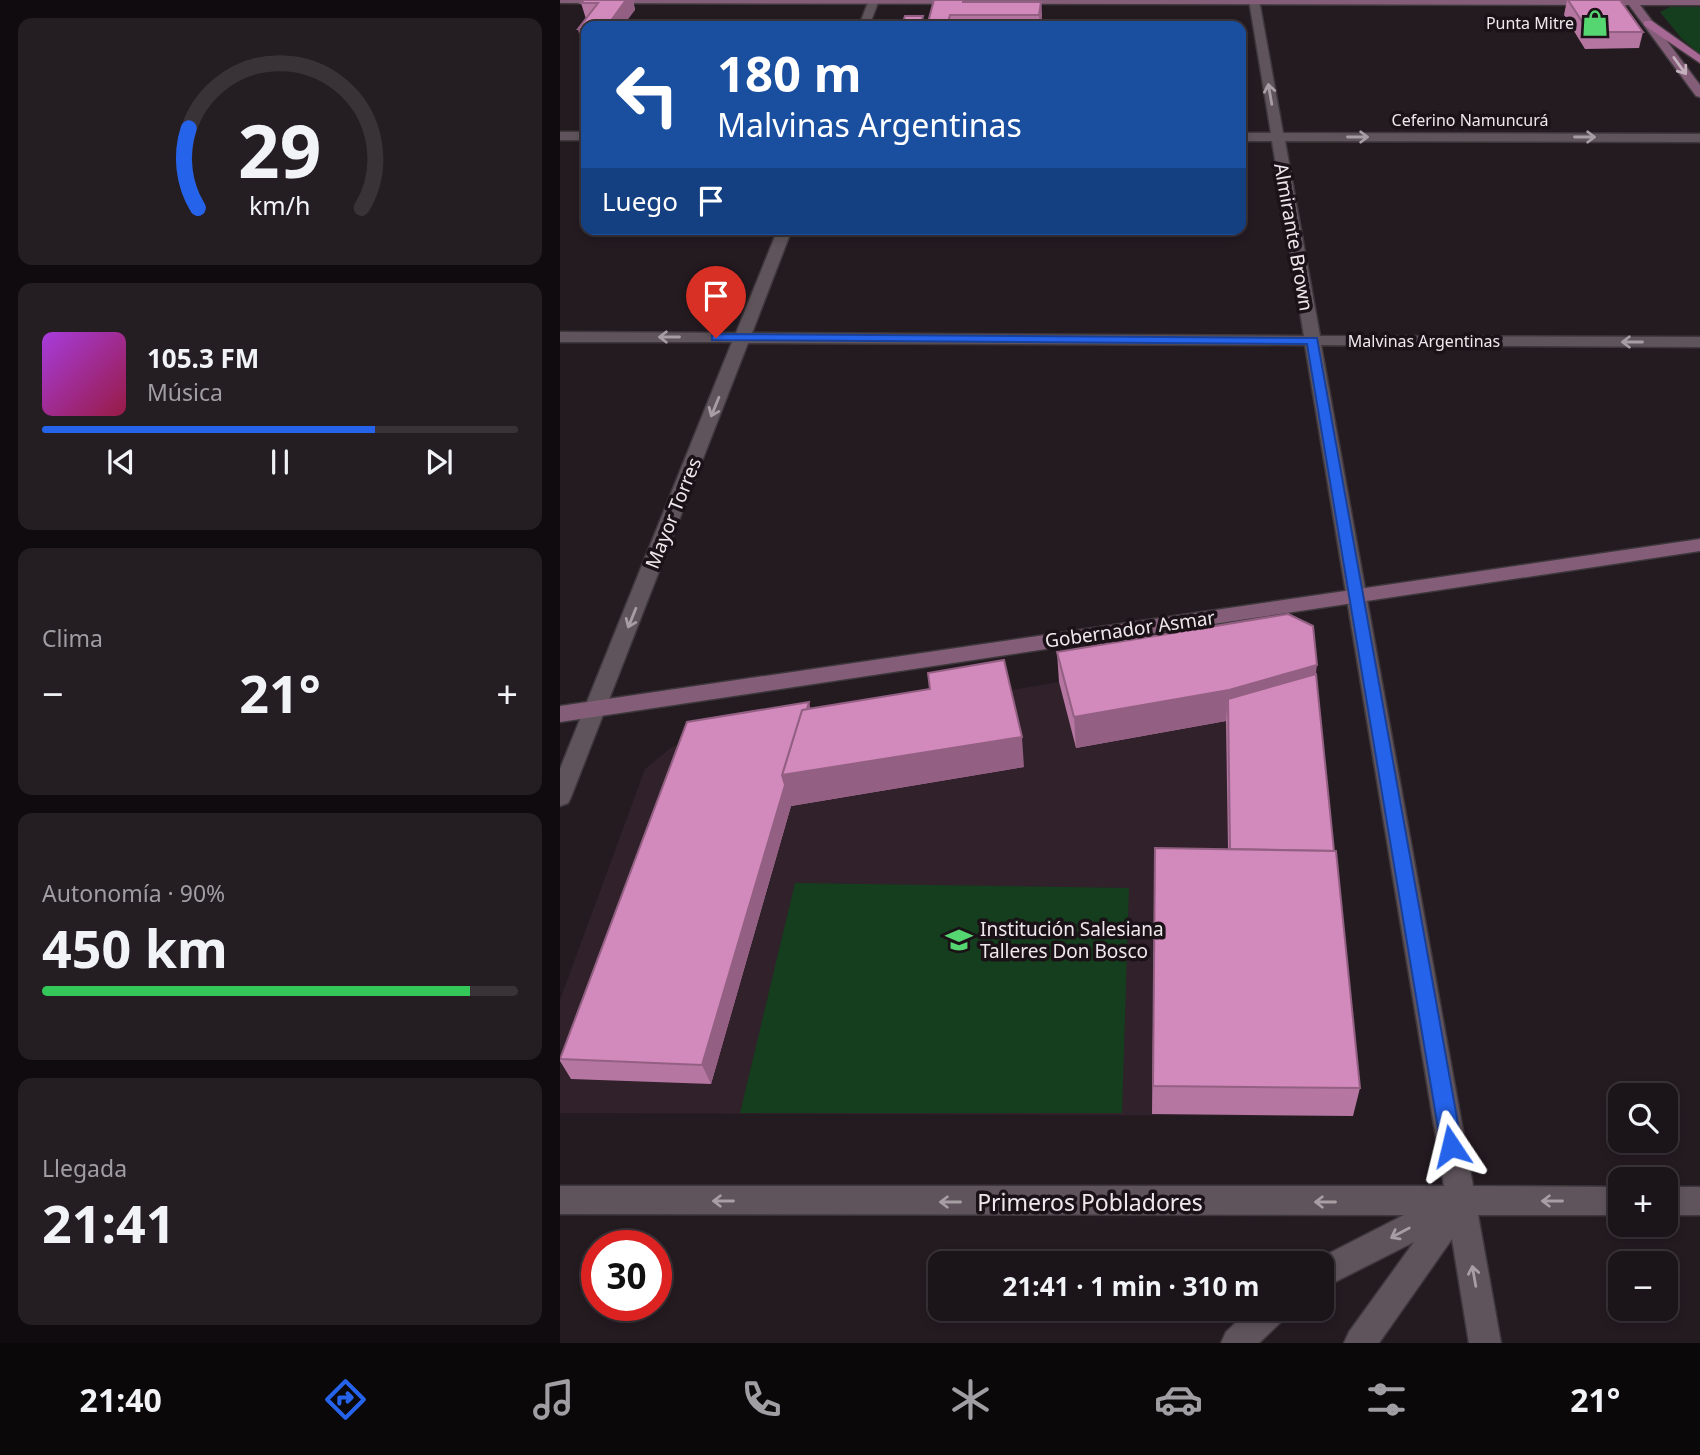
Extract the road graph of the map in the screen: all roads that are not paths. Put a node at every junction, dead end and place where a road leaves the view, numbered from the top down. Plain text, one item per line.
1 (560, 0) edge
2 (874, 0) edge
3 (1254, 1) edge
4 (1632, 1) edge
5 (1700, 2) edge
6 (866, 21) edge
7 (1648, 23) junction
8 (1700, 60) edge
9 (1700, 93) edge
10 (560, 136) edge
11 (581, 136) edge
12 (1246, 137) edge
13 (1277, 137) junction
14 (1700, 138) edge
15 (783, 235) edge
16 (560, 337) edge
17 (742, 338) junction
18 (1312, 340) junction
19 (1700, 342) edge
20 (1700, 545) edge
21 (1358, 596) junction
22 (596, 709) junction
23 (560, 714) edge
24 (560, 797) edge
25 (560, 1200) edge
26 (1461, 1201) junction
27 (1608, 1201) edge
28 (1678, 1201) edge
29 (1700, 1201) edge
30 (1334, 1268) edge
31 (1260, 1321) edge
32 (1237, 1343) edge
33 (1360, 1343) edge
34 (1485, 1343) edge

1 - 2 main road
2 - 3 main road
2 - 6 street
3 - 4 main road
13 -> 3 street, Almirante Brown
4 - 5 main road
4 - 7 main road
7 - 8 main road
7 -> 9 main road
10 - 11 street
12 - 13 street, Ceferino Namuncurá
13 -> 14 street, Ceferino Namuncurá
13 - 18 street, Almirante Brown
15 - 17 street, Mayor Torres
17 -> 16 street, Malvinas Argentinas
17 - 18 street, Malvinas Argentinas
17 -> 22 street, Mayor Torres
19 -> 18 street, Malvinas Argentinas
18 - 21 street, Almirante Brown
20 - 21 main road, Gobernador Asmar
21 - 22 main road, Gobernador Asmar
21 - 26 street, Almirante Brown
22 - 23 main road, Gobernador Asmar
22 - 24 street, Mayor Torres
26 -> 25 street, Primeros Pobladores
27 -> 26 street, Primeros Pobladores
26 -> 30 street
26 - 33 street
34 -> 26 street, Almirante Brown
28 - 29 street
31 - 32 street

